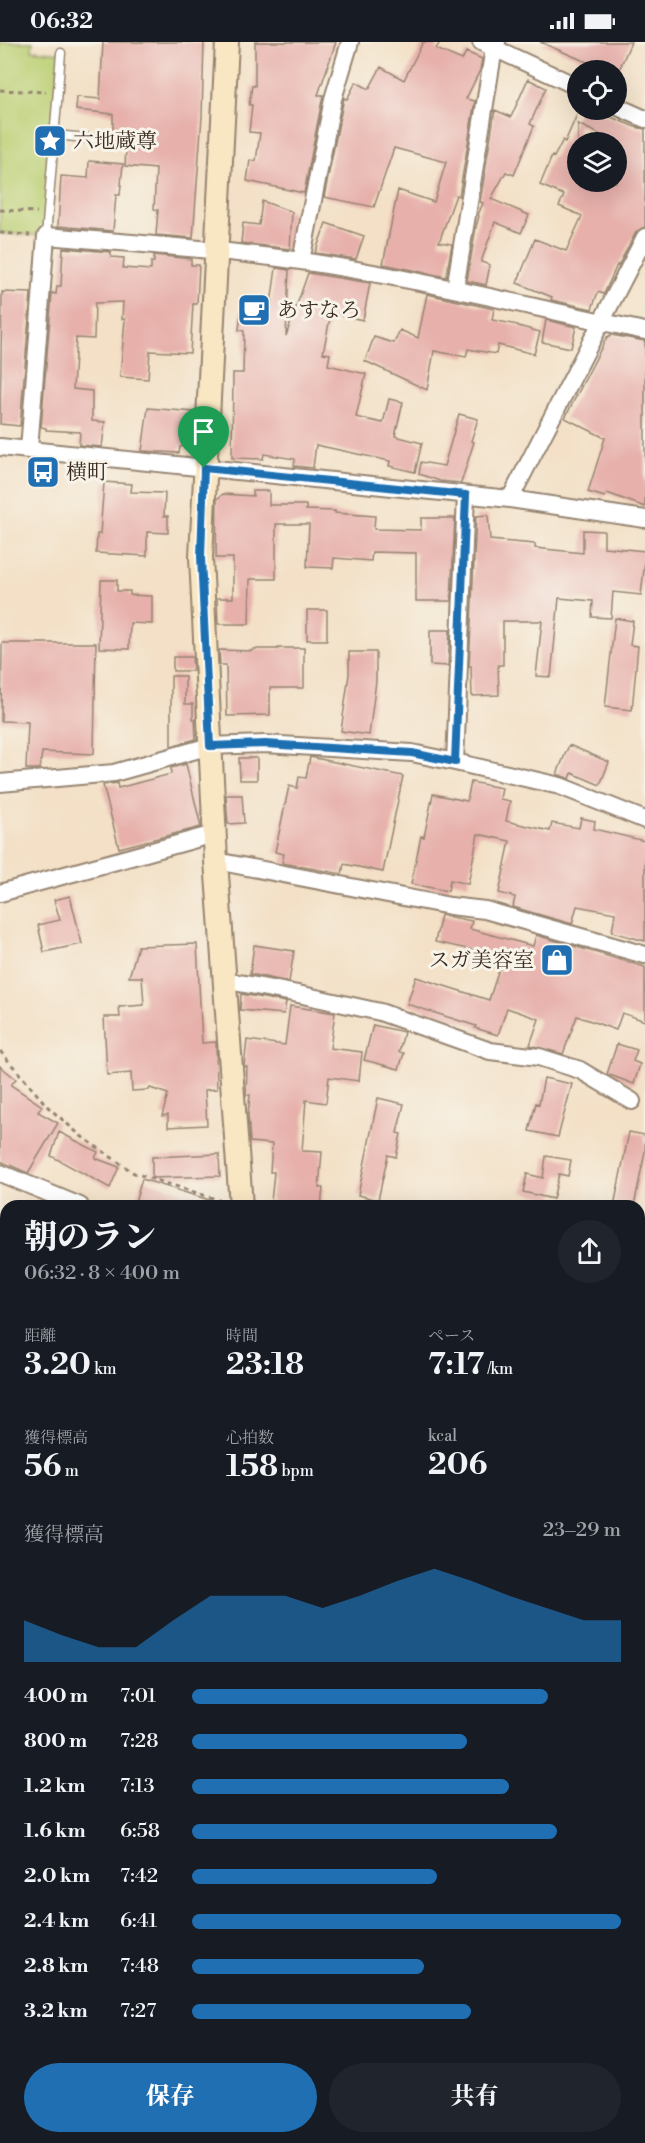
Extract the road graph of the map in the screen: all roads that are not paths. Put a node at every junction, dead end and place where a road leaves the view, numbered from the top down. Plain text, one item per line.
1 (227, 42) edge
2 (350, 42) edge
3 (490, 44) edge
4 (60, 52) dead end
5 (567, 82) edge
6 (627, 111) edge
7 (645, 119) edge
8 (55, 135) junction
9 (118, 141) dead end
10 (46, 236) junction
11 (645, 237) edge
12 (216, 251) junction
13 (301, 261) junction
14 (456, 289) junction
15 (601, 322) junction
16 (645, 331) edge
17 (0, 447) edge
18 (29, 449) junction
19 (204, 468) junction
20 (466, 495) junction
21 (510, 499) junction
22 (645, 519) edge
23 (210, 746) junction
24 (455, 762) junction
25 (0, 783) edge
26 (645, 820) edge
27 (214, 834) junction
28 (216, 861) junction
29 (0, 893) edge
30 (645, 955) edge
31 (223, 980) junction
32 (632, 1101) dead end
33 (0, 1173) edge
34 (65, 1200) edge
35 (234, 1200) edge

1 - 12 street
2 - 13 street
3 - 5 street
3 - 14 street
4 - 8 lane
6 - 7 street
8 - 9 lane
8 - 10 lane
10 - 12 street
10 - 18 street
11 - 15 street
12 - 13 street
12 - 19 street
13 - 14 street
14 - 15 street
15 - 16 street
15 - 21 street
17 - 18 street
18 - 19 street
19 - 20 street
19 - 23 street
20 - 21 street
20 - 24 street
21 - 22 street
23 - 24 street
23 - 25 street
23 - 27 street
24 - 26 street
27 - 28 street
27 - 29 street
28 - 30 street
28 - 31 street
31 - 32 street
31 - 35 street
33 - 34 street

